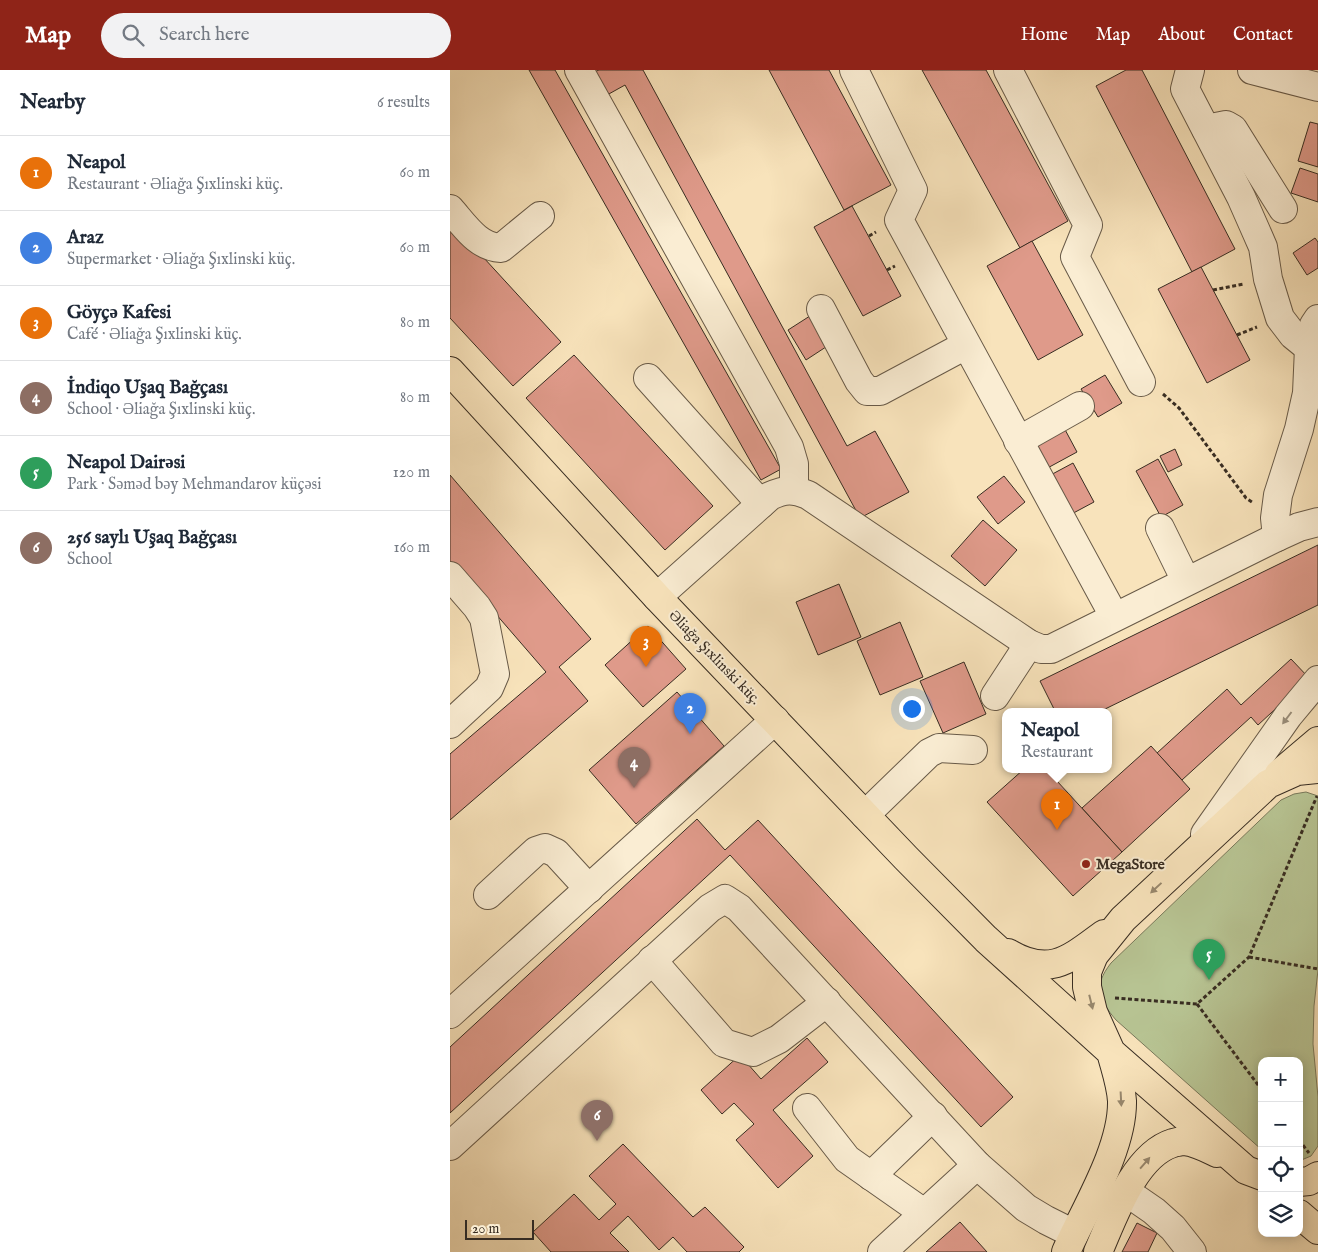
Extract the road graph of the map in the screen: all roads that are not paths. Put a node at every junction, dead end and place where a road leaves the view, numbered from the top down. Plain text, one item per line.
1 (579, 70) edge
2 (854, 70) edge
3 (1008, 70) edge
4 (1190, 70) edge
5 (1252, 70) edge
6 (1318, 87) edge
7 (1206, 130) junction
8 (450, 209) edge
9 (1283, 209) dead end
10 (540, 216) dead end
11 (821, 309) dead end
12 (1318, 319) edge
13 (966, 345) junction
14 (1310, 348) junction
15 (450, 370) edge
16 (648, 378) dead end
17 (1141, 382) road end
18 (1080, 406) dead end
19 (1018, 441) junction
20 (794, 489) junction
21 (761, 504) junction
22 (1318, 522) edge
23 (1160, 528) dead end
24 (1276, 528) junction
25 (450, 576) edge
26 (1186, 581) junction
27 (657, 597) junction
28 (1114, 616) junction
29 (1029, 644) junction
30 (1318, 680) edge
31 (995, 696) dead end
32 (775, 720) junction
33 (450, 724) edge
34 (1318, 741) edge
35 (973, 750) dead end
36 (1318, 769) edge
37 (1268, 784) junction
38 (865, 814) junction
39 (1187, 859) junction
40 (589, 889) junction
41 (488, 895) dead end
42 (1123, 919) junction
43 (986, 939) junction
44 (652, 960) junction
45 (827, 1002) junction
46 (450, 1014) edge
47 (1111, 1052) junction
48 (807, 1108) dead end
49 (933, 1116) junction
50 (450, 1146) edge
51 (977, 1165) junction
52 (1314, 1166) edge
53 (871, 1176) junction
54 (1256, 1176) edge
55 (1303, 1182) edge
56 (1125, 1191) junction
57 (924, 1213) junction
58 (1303, 1217) edge
59 (1318, 1230) edge
60 (1070, 1243) edge
61 (882, 1252) edge
62 (1098, 1252) edge
63 (1192, 1252) edge

1 - 20 street
2 - 13 street
3 - 17 street
4 - 7 street
5 - 6 street
7 - 9 street
7 - 14 street
8 - 10 street
11 - 13 street
12 - 14 street
13 - 19 street
14 - 24 street
15 - 27 main road, Əliağa Şıxlinski küç.
16 - 21 street
18 - 19 street
19 - 28 street
20 - 21 street
20 - 29 street
21 - 27 street
22 - 24 street
23 - 26 street
24 - 26 street
25 - 33 street
26 - 28 street
27 - 32 main road, Əliağa Şıxlinski küç.
28 - 29 street
29 - 31 street
30 -> 39 street
32 - 38 main road, Əliağa Şıxlinski küç.
32 - 40 street
34 - 37 main road
35 - 38 street
36 - 37 main road
37 - 39 main road
38 - 43 main road, Əliağa Şıxlinski küç.
39 -> 42 main road
40 - 41 street
40 - 46 street
42 - 43 main road
42 -> 47 main road
43 - 47 main road
44 - 45 street
44 - 45 street
44 - 50 street
45 - 49 street
47 - 54 main road
47 -> 60 main road
48 - 53 street
49 - 51 street
49 - 53 street
51 - 57 street
51 - 60 street
52 - 55 main road
53 - 57 street
56 -> 54 main road
56 - 62 main road
56 - 63 street
57 - 61 street
58 - 59 main road

